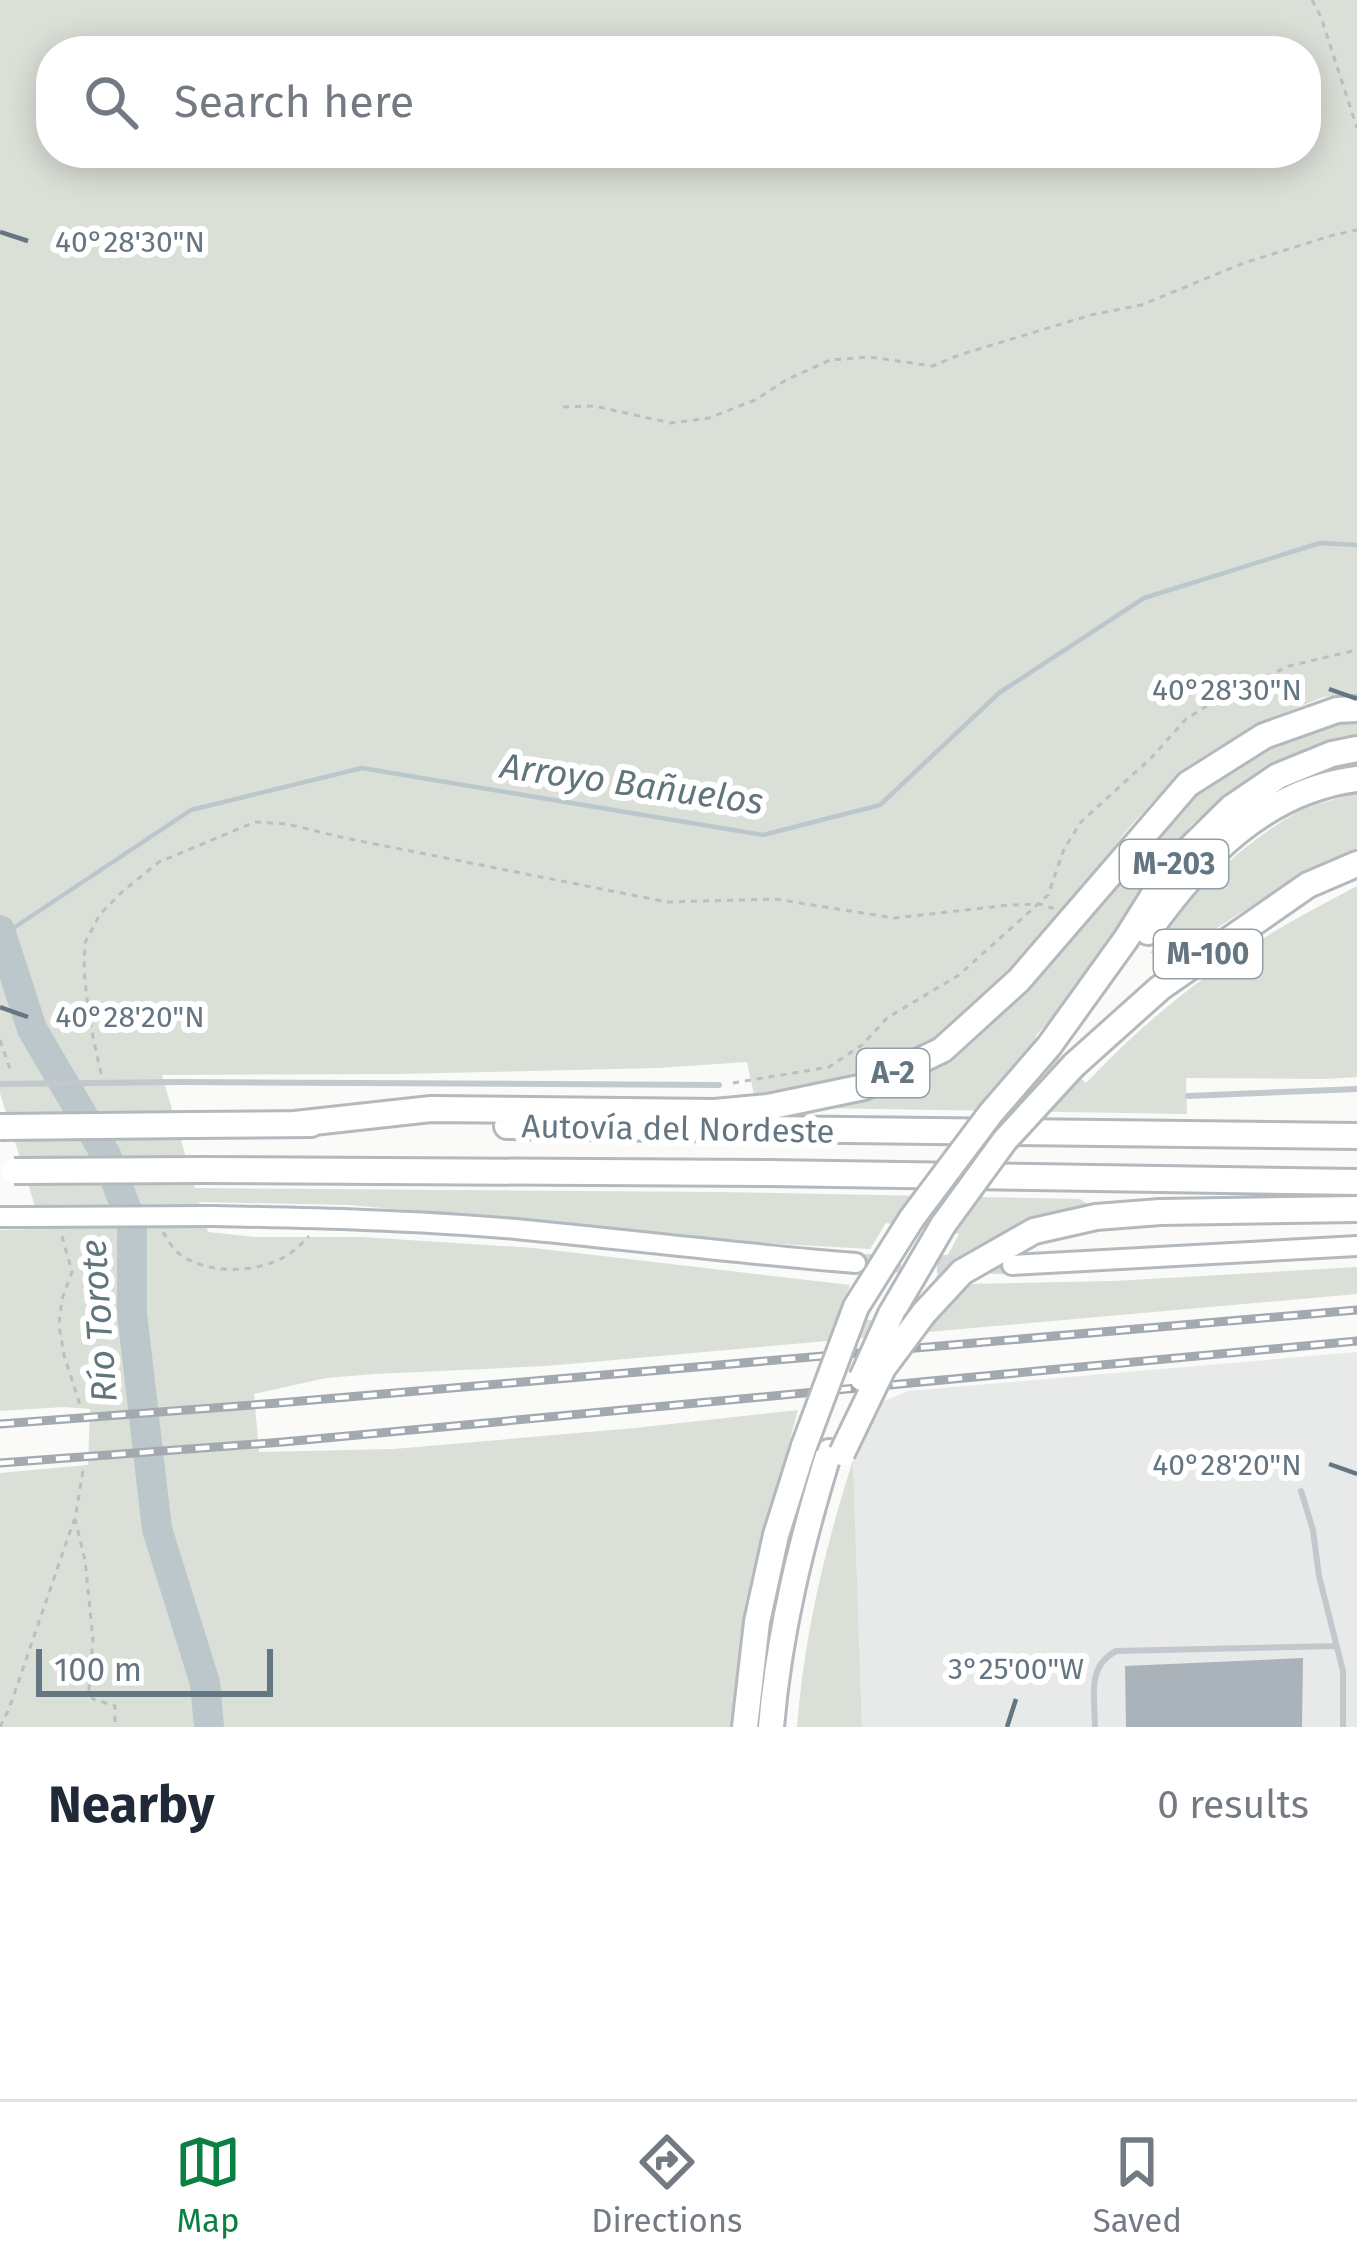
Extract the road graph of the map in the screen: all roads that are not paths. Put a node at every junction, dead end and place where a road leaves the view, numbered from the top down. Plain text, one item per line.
1 (1357, 709) edge
2 (1357, 749) edge
3 (1357, 779) edge
4 (1357, 864) edge
5 (1049, 1046) junction
6 (0, 1084) edge
7 (719, 1085) road end
8 (1357, 1089) edge
9 (1188, 1096) dead end
10 (295, 1124) junction
11 (0, 1127) edge
12 (1357, 1136) edge
13 (7, 1171) edge
14 (1357, 1181) edge
15 (1357, 1209) edge
16 (0, 1217) edge
17 (1357, 1246) edge
18 (856, 1262) tunnel mouth
19 (1012, 1265) tunnel mouth
20 (836, 1452) junction
21 (1301, 1491) dead end
22 (1336, 1646) junction
23 (745, 1727) edge
24 (771, 1727) edge
25 (784, 1727) edge
26 (1095, 1727) edge
27 (1343, 1727) edge

1 - 10 highway, A-2
2 - 5 highway, M-203
3 - 5 highway
4 - 20 highway, M-100, bridge
5 - 23 highway, M-203, bridge
6 - 7 lane, bridge
8 - 9 lane
10 - 11 highway, Autovía del Nordeste / A-2, bridge
10 - 12 highway, Autovía del Nordeste / A-2
13 - 14 highway, Autovía del Nordeste, bridge
15 - 20 highway, bridge
16 - 18 street, bridge
17 - 19 street
20 - 24 highway
20 - 25 highway
21 - 22 lane
22 - 26 lane
22 - 27 lane

